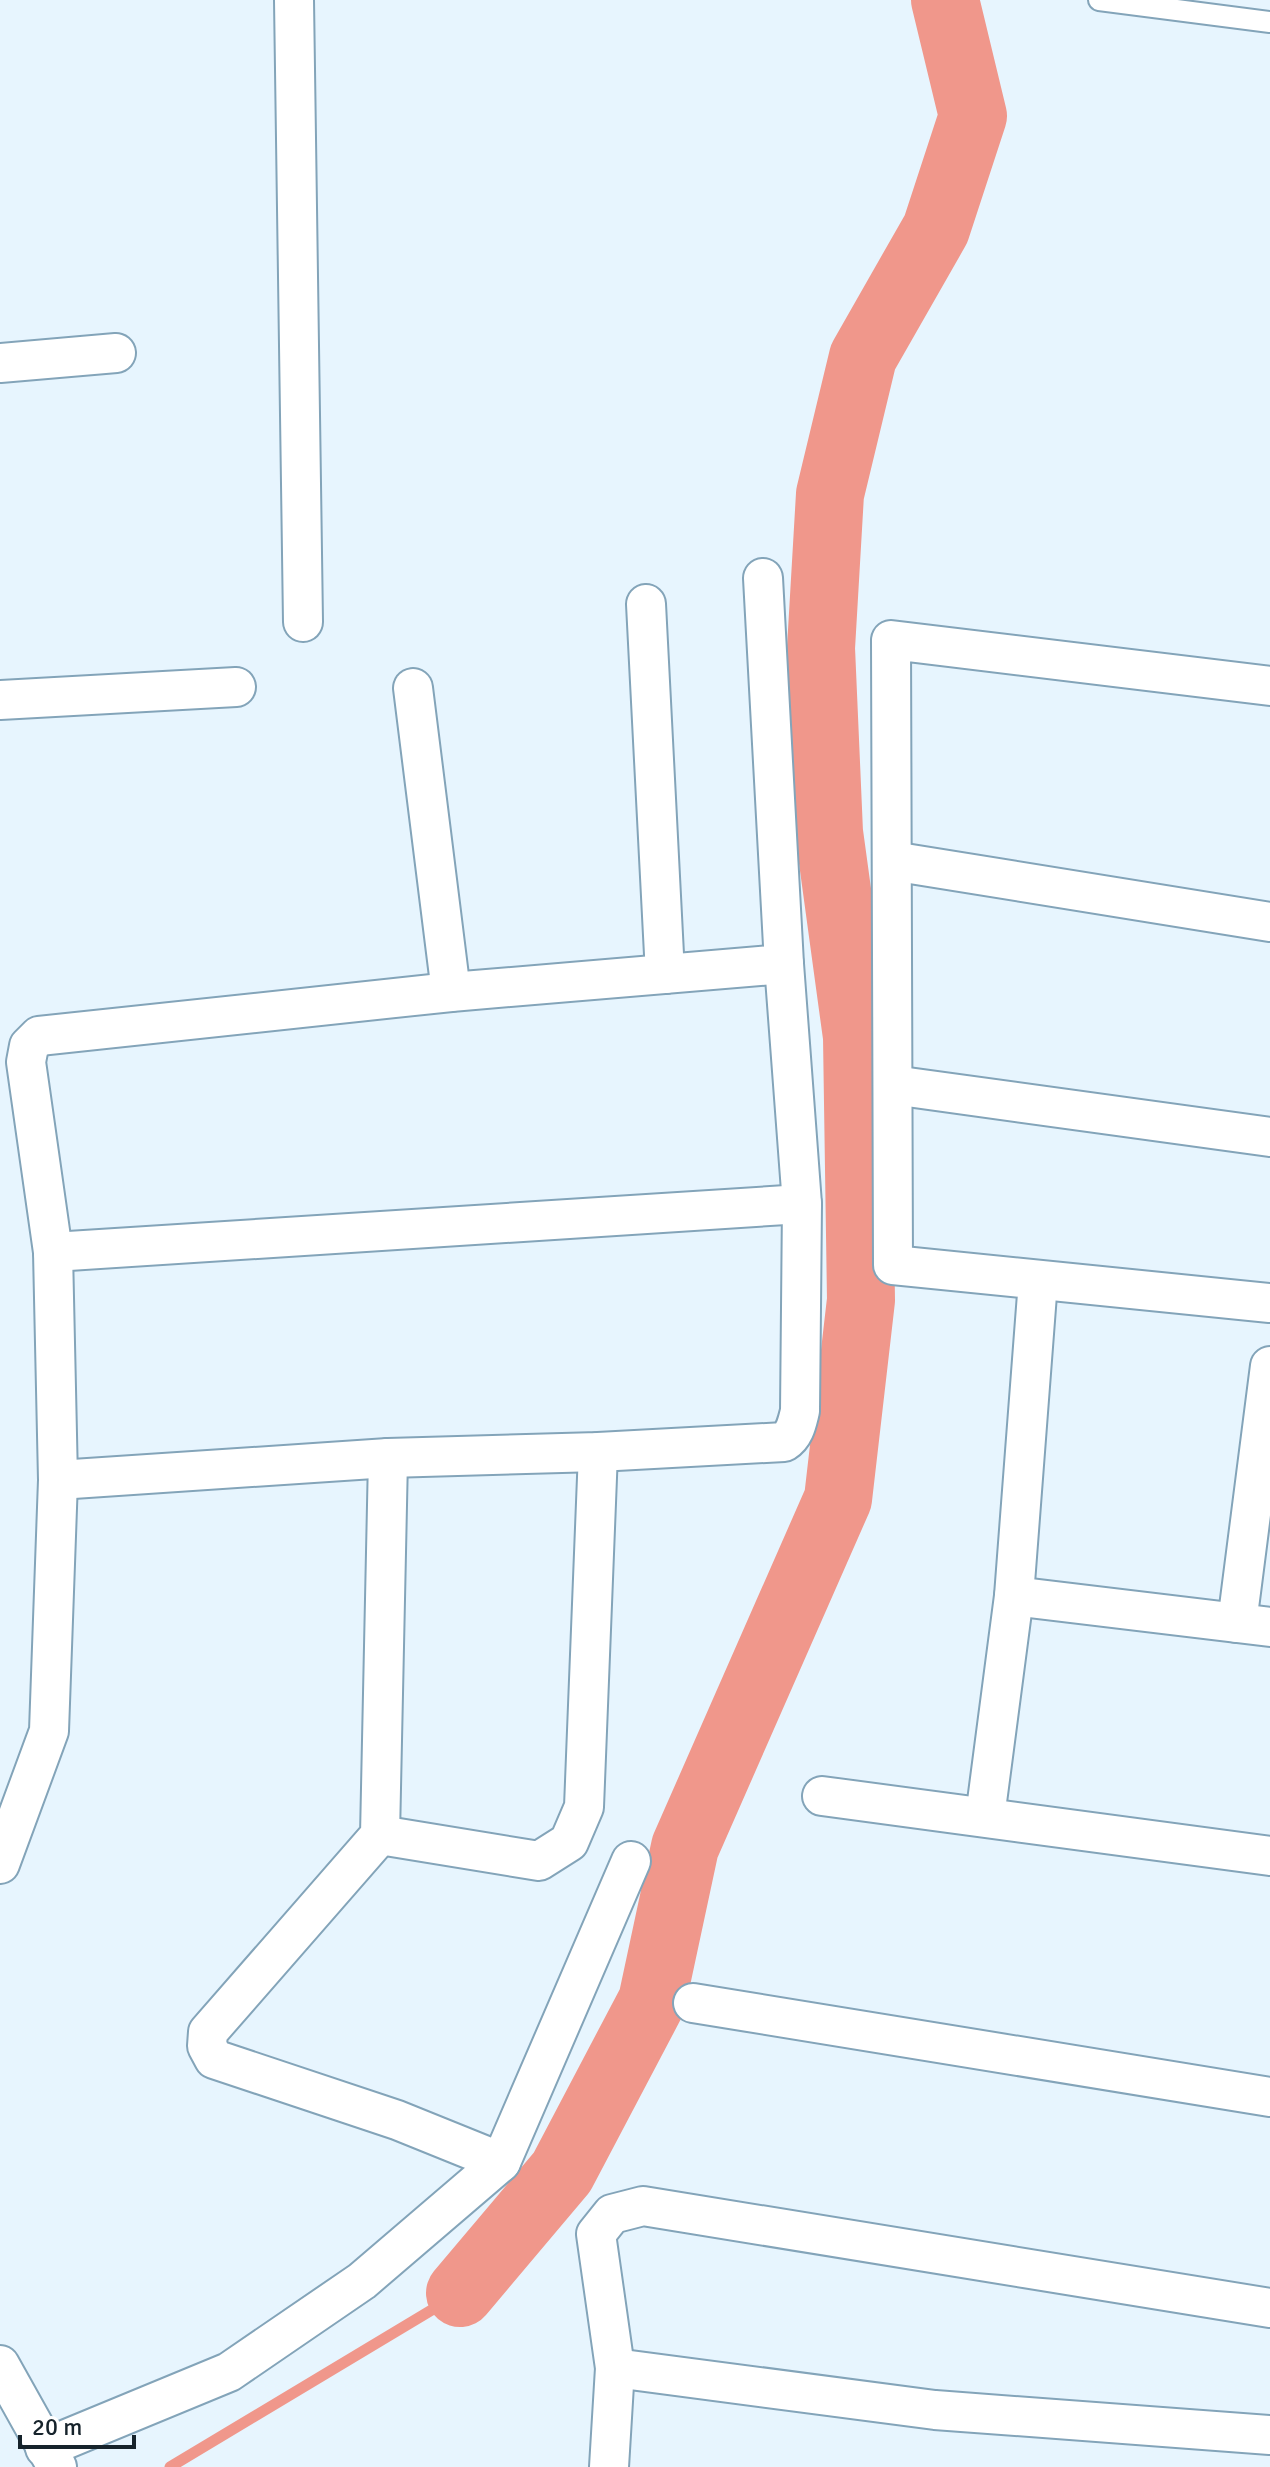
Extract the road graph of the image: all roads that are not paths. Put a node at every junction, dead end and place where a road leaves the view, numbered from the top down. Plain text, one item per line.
1 (294, 0) edge
2 (1099, 0) edge
3 (1270, 22) edge
4 (116, 353) dead end
5 (0, 363) edge
6 (763, 578) dead end
7 (646, 604) dead end
8 (303, 622) dead end
9 (1270, 686) edge
10 (236, 687) dead end
11 (413, 688) dead end
12 (0, 700) edge
13 (892, 861) junction
14 (1270, 922) edge
15 (784, 964) junction
16 (665, 974) junction
17 (451, 992) junction
18 (893, 1085) junction
19 (1270, 1137) edge
20 (802, 1204) junction
21 (53, 1252) junction
22 (1038, 1281) junction
23 (1270, 1303) edge
24 (1270, 1366) edge
25 (598, 1452) junction
26 (388, 1458) junction
27 (58, 1480) junction
28 (1014, 1596) junction
29 (1253, 1625) edge
30 (822, 1796) dead end
31 (985, 1817) junction
32 (380, 1835) junction
33 (1270, 1856) edge
34 (631, 1861) dead end
35 (0, 1864) edge
36 (693, 2003) dead end
37 (1270, 2097) edge
38 (501, 2162) junction
39 (1270, 2308) edge
40 (0, 2365) edge
41 (615, 2368) junction
42 (1270, 2435) edge
43 (51, 2458) edge
44 (609, 2467) edge

1 - 8 street
2 - 3 lane
4 - 5 street
6 - 15 street
7 - 16 street
9 - 13 street
10 - 12 street
11 - 17 street
13 - 14 street
13 - 18 street
15 - 16 street
15 - 20 street
16 - 17 street
17 - 21 street
18 - 19 street
18 - 22 street
20 - 21 street
20 - 25 street
21 - 27 street
22 - 23 street
22 - 28 street
24 - 29 street
25 - 26 street
25 - 32 street
26 - 27 street
26 - 32 street
27 - 35 street
28 - 29 street
28 - 31 street
30 - 31 street
31 - 33 street
32 - 38 street
34 - 38 street
36 - 37 street
38 - 43 street
39 - 41 street
40 - 43 street
41 - 42 street
41 - 44 street

